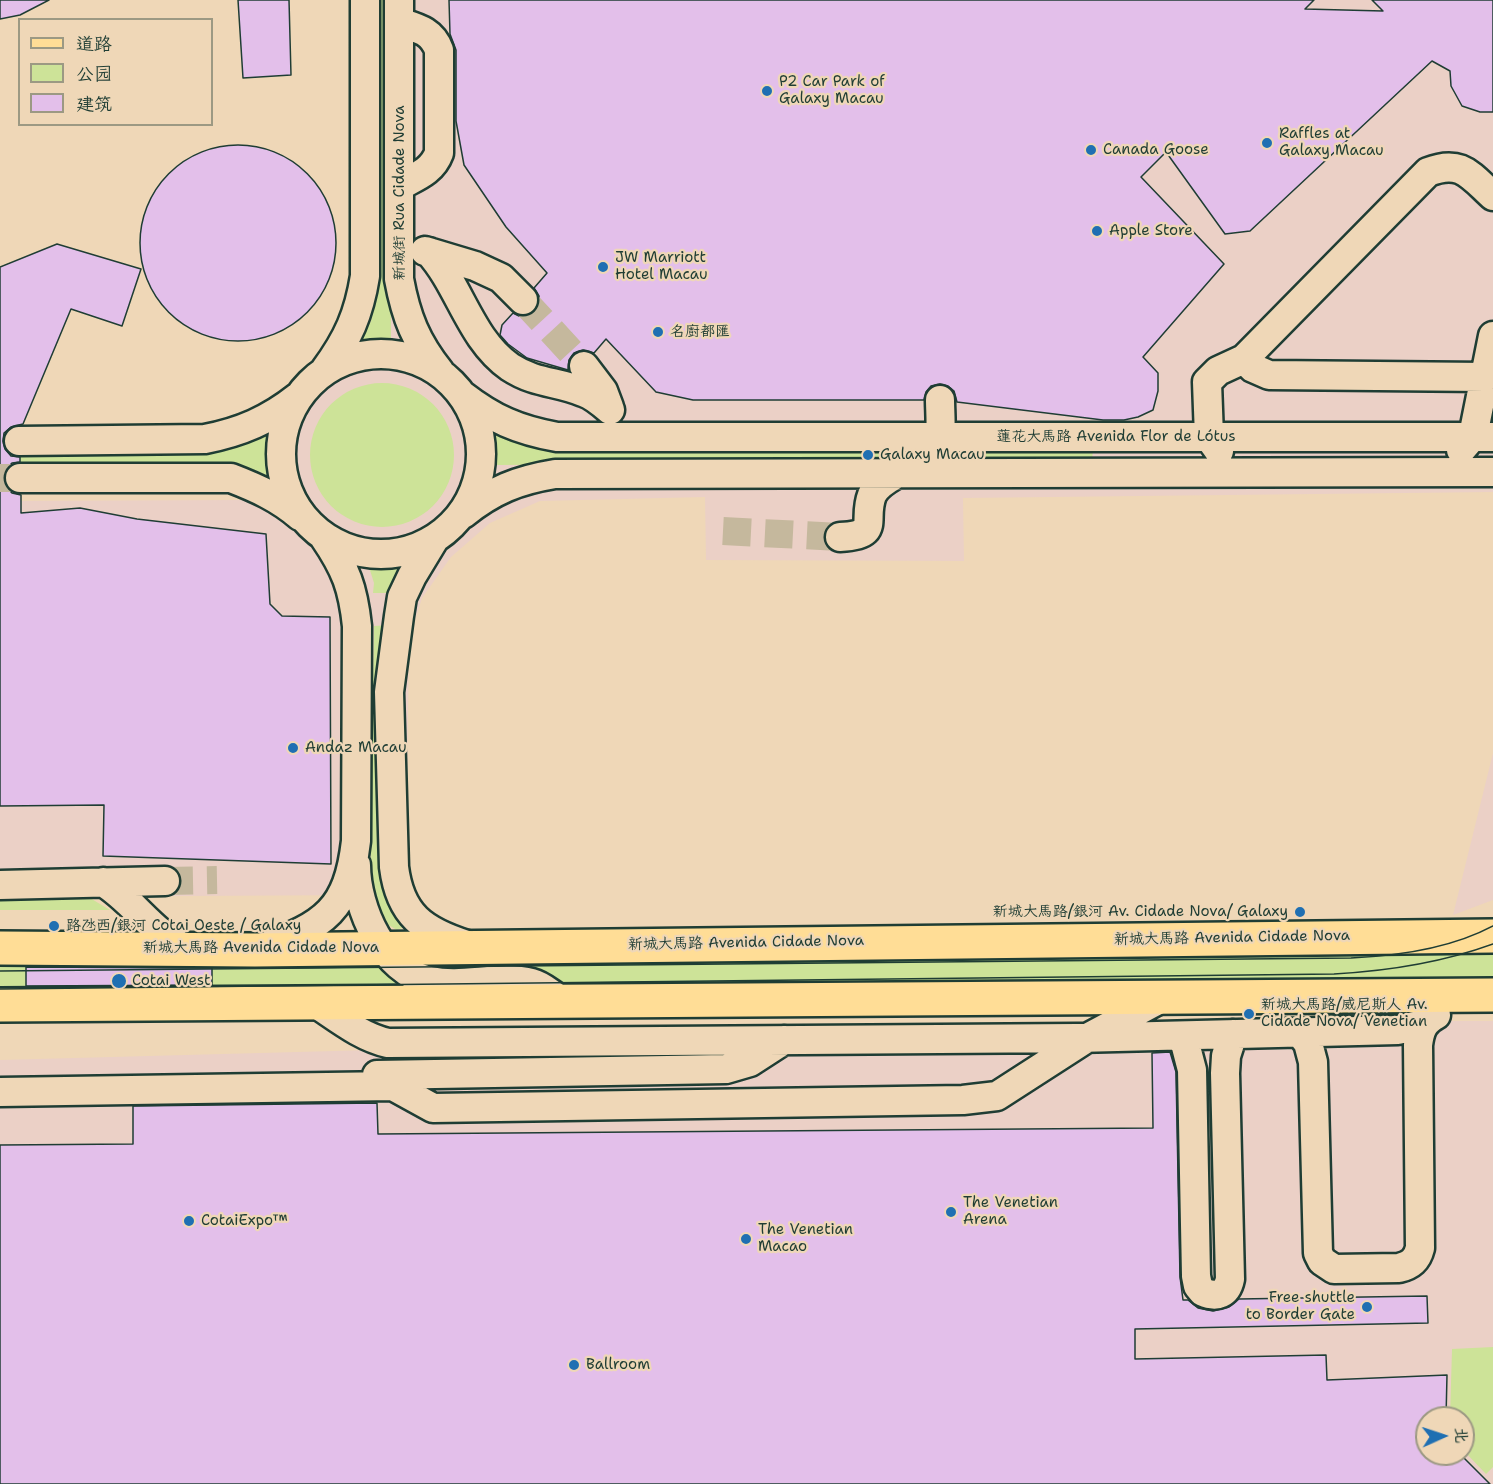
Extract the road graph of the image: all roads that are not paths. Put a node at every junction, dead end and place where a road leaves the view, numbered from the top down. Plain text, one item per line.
1 (365, 0) edge
2 (399, 11) edge
3 (399, 186) junction
4 (1493, 196) edge
5 (399, 247) junction
6 (429, 252) junction
7 (523, 300) tunnel mouth
8 (1493, 336) edge
9 (1244, 359) junction
10 (584, 366) tunnel mouth
11 (324, 372) junction
12 (442, 374) junction
13 (1485, 376) junction
14 (300, 395) junction
15 (462, 395) junction
16 (940, 400) dead end
17 (612, 423) junction
18 (1483, 436) edge
19 (940, 437) junction
20 (1209, 437) junction
21 (20, 441) dead end
22 (1356, 472) junction
23 (1493, 472) edge
24 (838, 473) junction
25 (898, 473) junction
26 (20, 478) tunnel mouth
27 (870, 506) junction
28 (463, 514) junction
29 (314, 528) junction
30 (436, 537) junction
31 (840, 537) tunnel mouth
32 (389, 692) junction
33 (357, 738) junction
34 (356, 841) junction
35 (165, 881) tunnel mouth
36 (102, 882) junction
37 (0, 885) edge
38 (1493, 936) edge
39 (472, 946) junction
40 (0, 948) edge
41 (384, 948) junction
42 (187, 949) junction
43 (255, 950) junction
44 (1483, 995) edge
45 (1162, 998) junction
46 (563, 1001) junction
47 (315, 1003) junction
48 (0, 1005) edge
49 (1426, 1020) junction
50 (1299, 1032) junction
51 (1233, 1034) junction
52 (1178, 1036) junction
53 (1087, 1038) junction
54 (784, 1040) junction
55 (0, 1083) edge
56 (0, 1092) edge

1 - 11 street
2 - 3 street, 新城街 Rua Cidade Nova
2 - 3 street
3 - 5 street, 新城街 Rua Cidade Nova
4 - 9 street
5 - 6 street
5 - 12 street, 新城街 Rua Cidade Nova
6 - 7 street
6 - 17 street
8 - 13 street
9 - 13 street
9 - 20 street
10 - 17 street
11 - 12 street
11 - 14 street
12 - 15 street
13 - 18 street
14 - 21 street
14 - 29 street
15 - 17 street, 蓮花大馬路 Avenida Flor de Lótus
15 - 28 street
16 - 19 street
17 - 19 street, 蓮花大馬路 Avenida Flor de Lótus
18 - 20 street, 蓮花大馬路 Avenida Flor de Lótus
18 - 22 street
19 - 20 street, 蓮花大馬路 Avenida Flor de Lótus
19 - 24 street
20 - 22 street
22 - 23 street
22 - 25 street
24 - 25 street
24 - 27 street
24 - 28 street
25 - 27 street
26 - 29 street
27 - 31 street
28 - 30 street
29 - 30 street
29 - 33 street
30 - 32 street
32 - 33 street
32 - 39 street
33 - 34 street
34 - 41 street
34 - 43 street
35 - 36 street
36 - 37 street
36 - 42 street
38 - 39 main road, 新城大馬路 Avenida Cidade Nova
39 - 41 main road, 新城大馬路 Avenida Cidade Nova
40 - 42 main road, 新城大馬路 Avenida Cidade Nova
41 - 43 main road, 新城大馬路 Avenida Cidade Nova
41 - 46 street
42 - 43 main road, 新城大馬路 Avenida Cidade Nova
44 - 45 main road
44 - 49 street
45 - 46 main road
45 - 53 street
46 - 47 main road
47 - 48 main road
47 - 54 street
49 - 50 street
49 - 50 street
50 - 51 street
51 - 52 street
51 - 52 street
52 - 53 street
53 - 54 street
53 - 56 street
54 - 55 street

